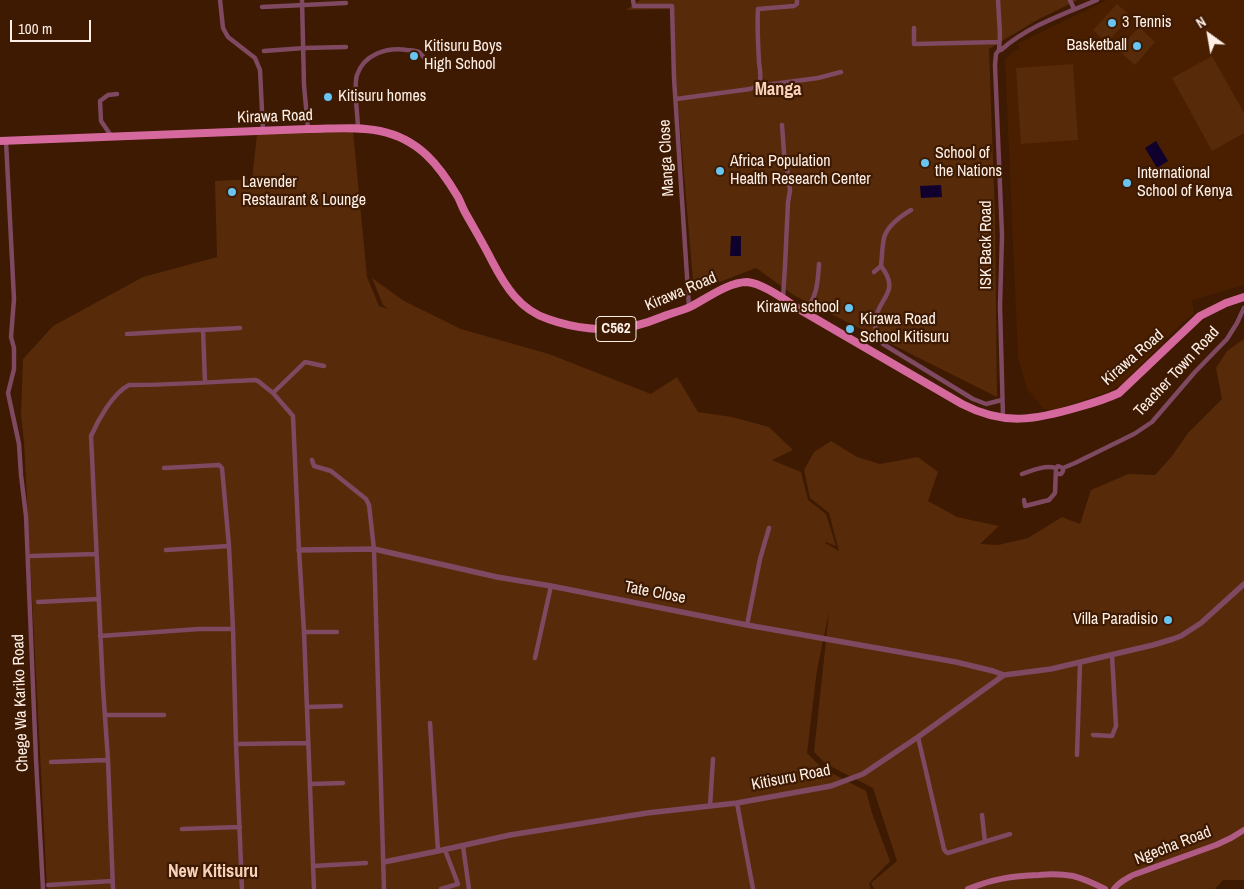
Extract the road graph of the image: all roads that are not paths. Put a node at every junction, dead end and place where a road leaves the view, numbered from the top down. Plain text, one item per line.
1 (220, 0) edge
2 (633, 0) edge
3 (797, 0) edge
4 (998, 0) edge
5 (1070, 0) edge
6 (1097, 0) edge
7 (302, 3) edge
8 (346, 3) dead end
9 (262, 7) dead end
10 (1074, 9) junction
11 (914, 28) dead end
12 (999, 42) junction
13 (346, 47) dead end
14 (304, 48) junction
15 (264, 51) dead end
16 (1002, 51) junction
17 (429, 64) dead end
18 (841, 72) dead end
19 (758, 86) junction
20 (117, 94) dead end
21 (676, 99) junction
22 (782, 125) dead end
23 (308, 129) junction
24 (358, 129) junction
25 (264, 131) junction
26 (112, 137) junction
27 (3, 141) edge
28 (911, 210) dead end
29 (819, 264) dead end
30 (881, 266) junction
31 (874, 272) dead end
32 (1244, 297) edge
33 (783, 298) junction
34 (689, 307) junction
35 (1244, 308) edge
36 (804, 312) junction
37 (240, 328) dead end
38 (203, 330) junction
39 (127, 334) dead end
40 (324, 366) dead end
41 (205, 382) junction
42 (273, 393) junction
43 (1002, 400) junction
44 (1003, 418) junction
45 (312, 460) dead end
46 (164, 468) dead end
47 (1056, 470) junction
48 (1022, 474) dead end
49 (1024, 500) dead end
50 (769, 528) dead end
51 (229, 546) junction
52 (374, 549) junction
53 (166, 550) dead end
54 (299, 550) junction
55 (96, 554) junction
56 (31, 556) dead end
57 (1244, 584) edge
58 (551, 586) junction
59 (99, 599) junction
60 (38, 602) dead end
61 (747, 625) junction
62 (233, 629) junction
63 (304, 632) junction
64 (337, 632) dead end
65 (100, 636) junction
66 (1112, 655) junction
67 (535, 658) dead end
68 (1080, 663) junction
69 (1004, 675) junction
70 (341, 706) dead end
71 (307, 707) junction
72 (105, 715) junction
73 (164, 715) dead end
74 (430, 723) dead end
75 (1093, 735) dead end
76 (918, 737) junction
77 (308, 743) junction
78 (236, 744) junction
79 (1077, 754) dead end
80 (713, 759) dead end
81 (108, 760) junction
82 (51, 762) dead end
83 (342, 783) dead end
84 (310, 784) junction
85 (737, 802) junction
86 (710, 806) junction
87 (982, 815) dead end
88 (240, 827) junction
89 (182, 829) dead end
90 (1244, 830) edge
91 (1010, 834) dead end
92 (985, 842) junction
93 (463, 846) junction
94 (445, 850) junction
95 (438, 851) junction
96 (384, 862) junction
97 (366, 863) dead end
98 (313, 866) junction
99 (112, 881) junction
100 (48, 885) dead end
101 (43, 889) edge
102 (113, 889) edge
103 (242, 889) edge
104 (314, 889) edge
105 (384, 889) edge
106 (440, 889) edge
107 (470, 889) edge
108 (753, 889) edge
109 (968, 889) edge
110 (1105, 889) edge
111 (1114, 889) edge

1 - 25 street
2 - 21 street, Manga Close
3 - 19 street
4 - 12 street, ISK Back Road
5 - 10 street
6 - 10 street
7 - 8 street
7 - 9 street
7 - 14 street
10 - 16 street
11 - 12 street
12 - 16 street, ISK Back Road
13 - 14 street
14 - 15 street
14 - 23 street
16 - 43 street, ISK Back Road
17 - 24 street
18 - 19 street
19 - 21 street
20 - 26 street
21 - 34 street, Manga Close
22 - 33 street
23 - 24 main road, Kirawa Road / C562
23 - 25 main road, Kirawa Road / C562
24 - 34 main road, Kirawa Road / C562
25 - 26 main road, Kirawa Road / C562
26 - 27 main road, Kirawa Road / C562
27 - 101 street, Chege Wa Kariko Road
28 - 30 street
29 - 36 street
30 - 31 street
30 - 43 street
32 - 44 main road, Kirawa Road / C562
33 - 34 main road, Kirawa Road / C562
33 - 36 main road, Kirawa Road / C562
35 - 47 street, Teacher Town Road
36 - 44 main road, Kirawa Road / C562
37 - 38 street
38 - 39 street
38 - 41 street
40 - 42 street
41 - 42 street
41 - 55 street
42 - 54 street
43 - 44 street, ISK Back Road
45 - 52 street
46 - 51 street
47 - 48 street
47 - 49 street
50 - 61 street
51 - 53 street
51 - 62 street
52 - 54 street, Tate Close
52 - 58 street, Tate Close
52 - 96 street
54 - 63 street
55 - 56 street
55 - 59 street
57 - 66 street, Kitisuru Road
58 - 61 street, Tate Close
58 - 67 street
59 - 60 street
59 - 65 street
61 - 69 street, Tate Close
62 - 65 street
62 - 78 street
63 - 64 street
63 - 71 street
65 - 72 street
66 - 68 street, Kitisuru Road
66 - 75 street
68 - 69 street, Kitisuru Road
68 - 79 street
69 - 76 street, Kitisuru Road
70 - 71 street
71 - 77 street
72 - 73 street
72 - 81 street
74 - 95 street
76 - 85 street, Kitisuru Road
76 - 92 street
77 - 78 street
77 - 84 street
78 - 88 street
80 - 86 street
81 - 82 street
81 - 99 street
83 - 84 street
84 - 98 street
85 - 86 street, Kitisuru Road
85 - 108 street
86 - 93 street, Kitisuru Road
87 - 92 street
88 - 89 street
88 - 103 street
90 - 111 main road, Ngecha Road
91 - 92 street
93 - 94 street, Kitisuru Road
93 - 107 street
94 - 95 street, Kitisuru Road
94 - 106 street
95 - 96 street, Kitisuru Road
96 - 105 street
97 - 98 street
98 - 104 street
99 - 100 street
99 - 102 street
109 - 110 main road

